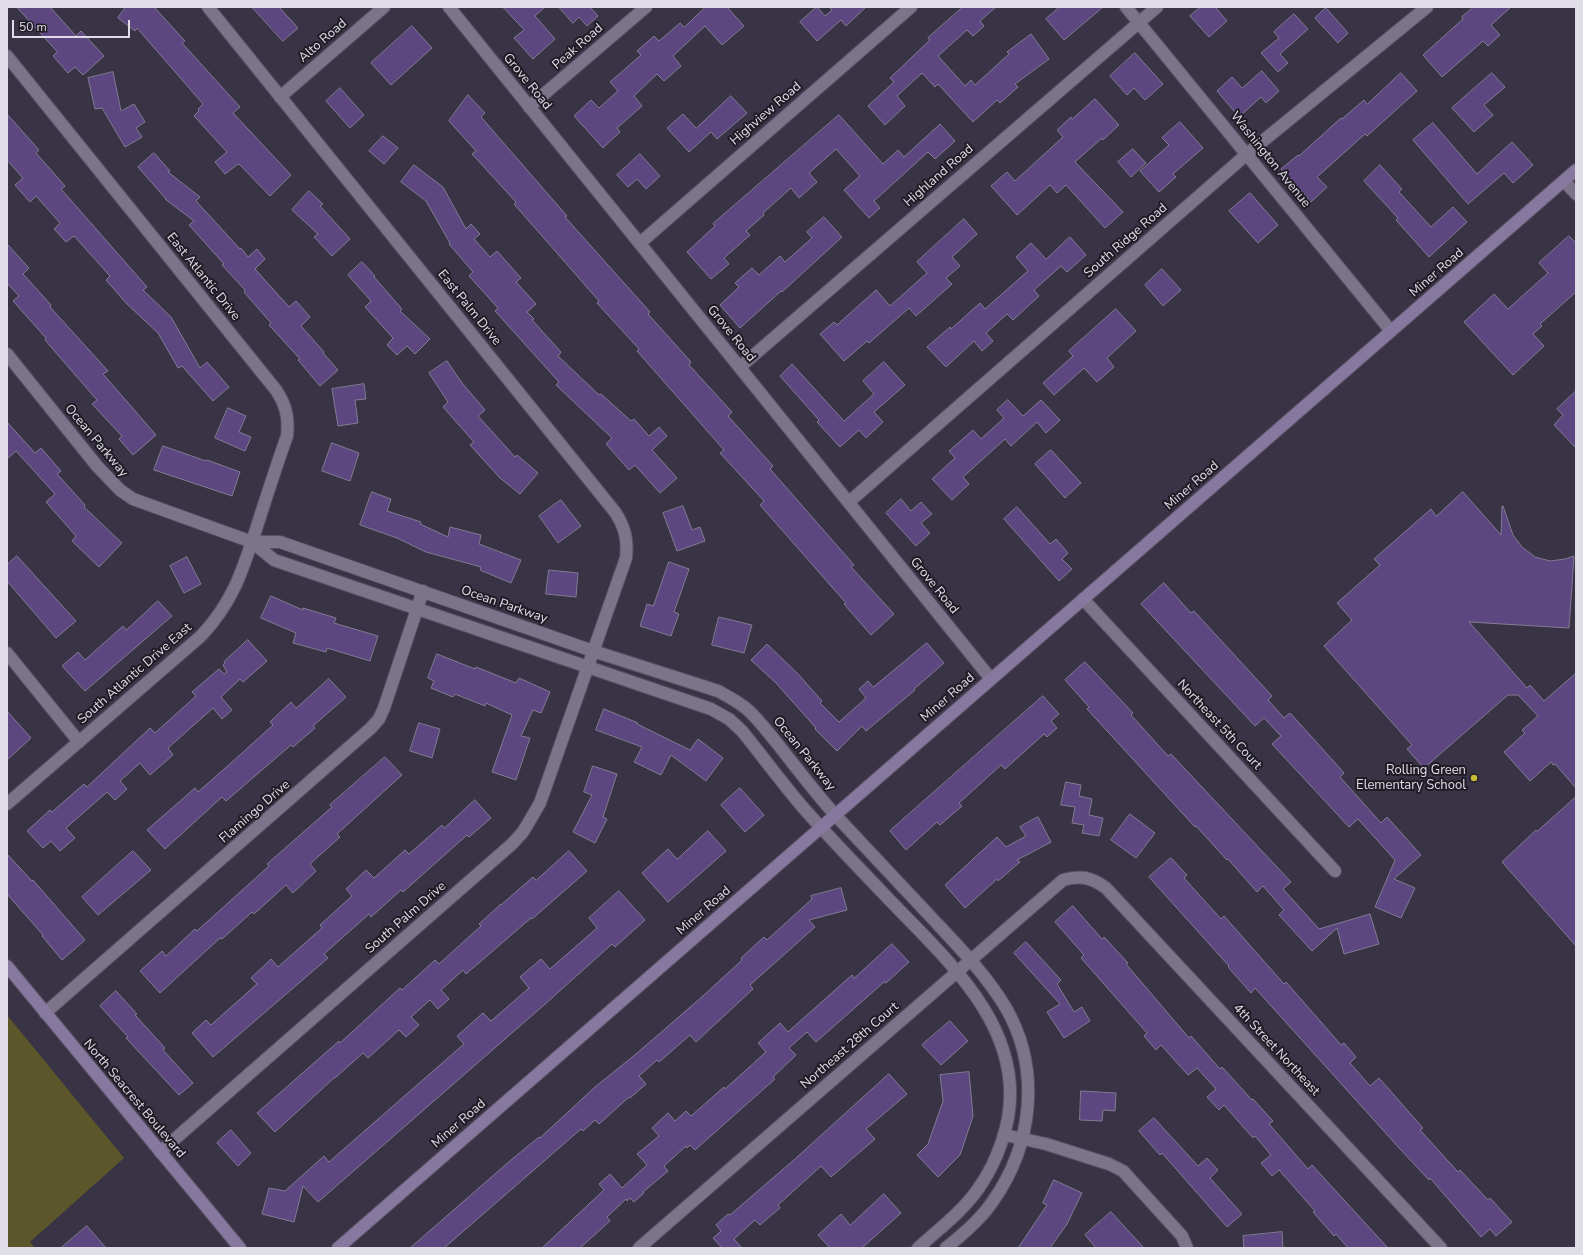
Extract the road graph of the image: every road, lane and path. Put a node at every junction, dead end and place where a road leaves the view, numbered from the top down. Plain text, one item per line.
1 (208, 7) edge
2 (384, 7) edge
3 (449, 7) edge
4 (646, 7) edge
5 (911, 7) edge
6 (1126, 7) edge
7 (1157, 7) edge
8 (1427, 7) edge
9 (1139, 22) junction
10 (7, 56) edge
11 (280, 97) junction
12 (529, 108) junction
13 (1247, 154) junction
14 (1576, 170) edge
15 (1564, 181) junction
16 (1576, 194) edge
17 (640, 243) junction
18 (1391, 331) junction
19 (7, 354) edge
20 (740, 367) junction
21 (849, 502) junction
22 (252, 542) junction
23 (423, 591) junction
24 (1083, 599) junction
25 (417, 609) junction
26 (593, 651) junction
27 (7, 653) edge
28 (588, 668) junction
29 (991, 678) junction
30 (78, 742) junction
31 (7, 804) edge
32 (835, 815) junction
33 (821, 827) junction
34 (1335, 871) dead end
35 (1086, 877) joint
36 (971, 959) junction
37 (7, 966) edge
38 (956, 972) junction
39 (45, 1013) junction
40 (1005, 1135) junction
41 (1023, 1138) junction
42 (160, 1152) junction
43 (240, 1248) edge
44 (338, 1248) edge
45 (639, 1248) edge
46 (918, 1248) edge
47 (946, 1248) edge
48 (1187, 1248) edge
49 (1441, 1248) edge

1 - 11 street, East Palm Drive
2 - 11 street, Alto Road
3 - 12 street, Grove Road
4 - 12 street, Peak Road
5 - 17 street, Highview Road
6 - 9 street, Washington Avenue
7 - 9 street, Highland Road
8 - 13 street, South Ridge Road
9 - 13 street, Washington Avenue
9 - 20 street, Highland Road
10 - 22 street, East Atlantic Drive
11 - 26 street, East Palm Drive
12 - 17 street, Grove Road
13 - 18 street, Washington Avenue
13 - 21 street, South Ridge Road
14 - 15 street, Miner Road
15 - 16 street
15 - 18 street, Miner Road
17 - 20 street, Grove Road
18 - 24 street, Miner Road
19 - 22 street, Ocean Parkway
20 - 21 street, Grove Road
21 - 29 street, Grove Road
22 - 23 street, Ocean Parkway
22 - 25 street, Ocean Parkway
22 - 30 street, South Atlantic Drive East
23 - 25 street, Flamingo Drive
23 - 26 street, Ocean Parkway
24 - 29 street, Miner Road
24 - 34 street, Northeast 5th Court
25 - 28 street, Ocean Parkway
25 - 39 street, Flamingo Drive
26 - 28 street, South Palm Drive
26 - 32 street, Ocean Parkway
27 - 30 street
28 - 33 street, Ocean Parkway
28 - 42 street, South Palm Drive
29 - 32 street, Miner Road
30 - 31 street, South Atlantic Drive East
32 - 33 street, Miner Road
32 - 36 street, Ocean Parkway
33 - 38 street, Ocean Parkway
33 - 44 street, Miner Road
35 - 36 street, Northeast 28th Court
35 - 49 street, 4th Street Northeast
36 - 38 street, Northeast 28th Court
36 - 41 street, Ocean Parkway
37 - 39 street, North Seacrest Boulevard
38 - 40 street, Ocean Parkway
38 - 45 street, Northeast 28th Court
39 - 42 street, North Seacrest Boulevard
40 - 41 street
40 - 46 street, Ocean Parkway
41 - 47 street, Ocean Parkway
41 - 48 street
42 - 43 street, North Seacrest Boulevard

